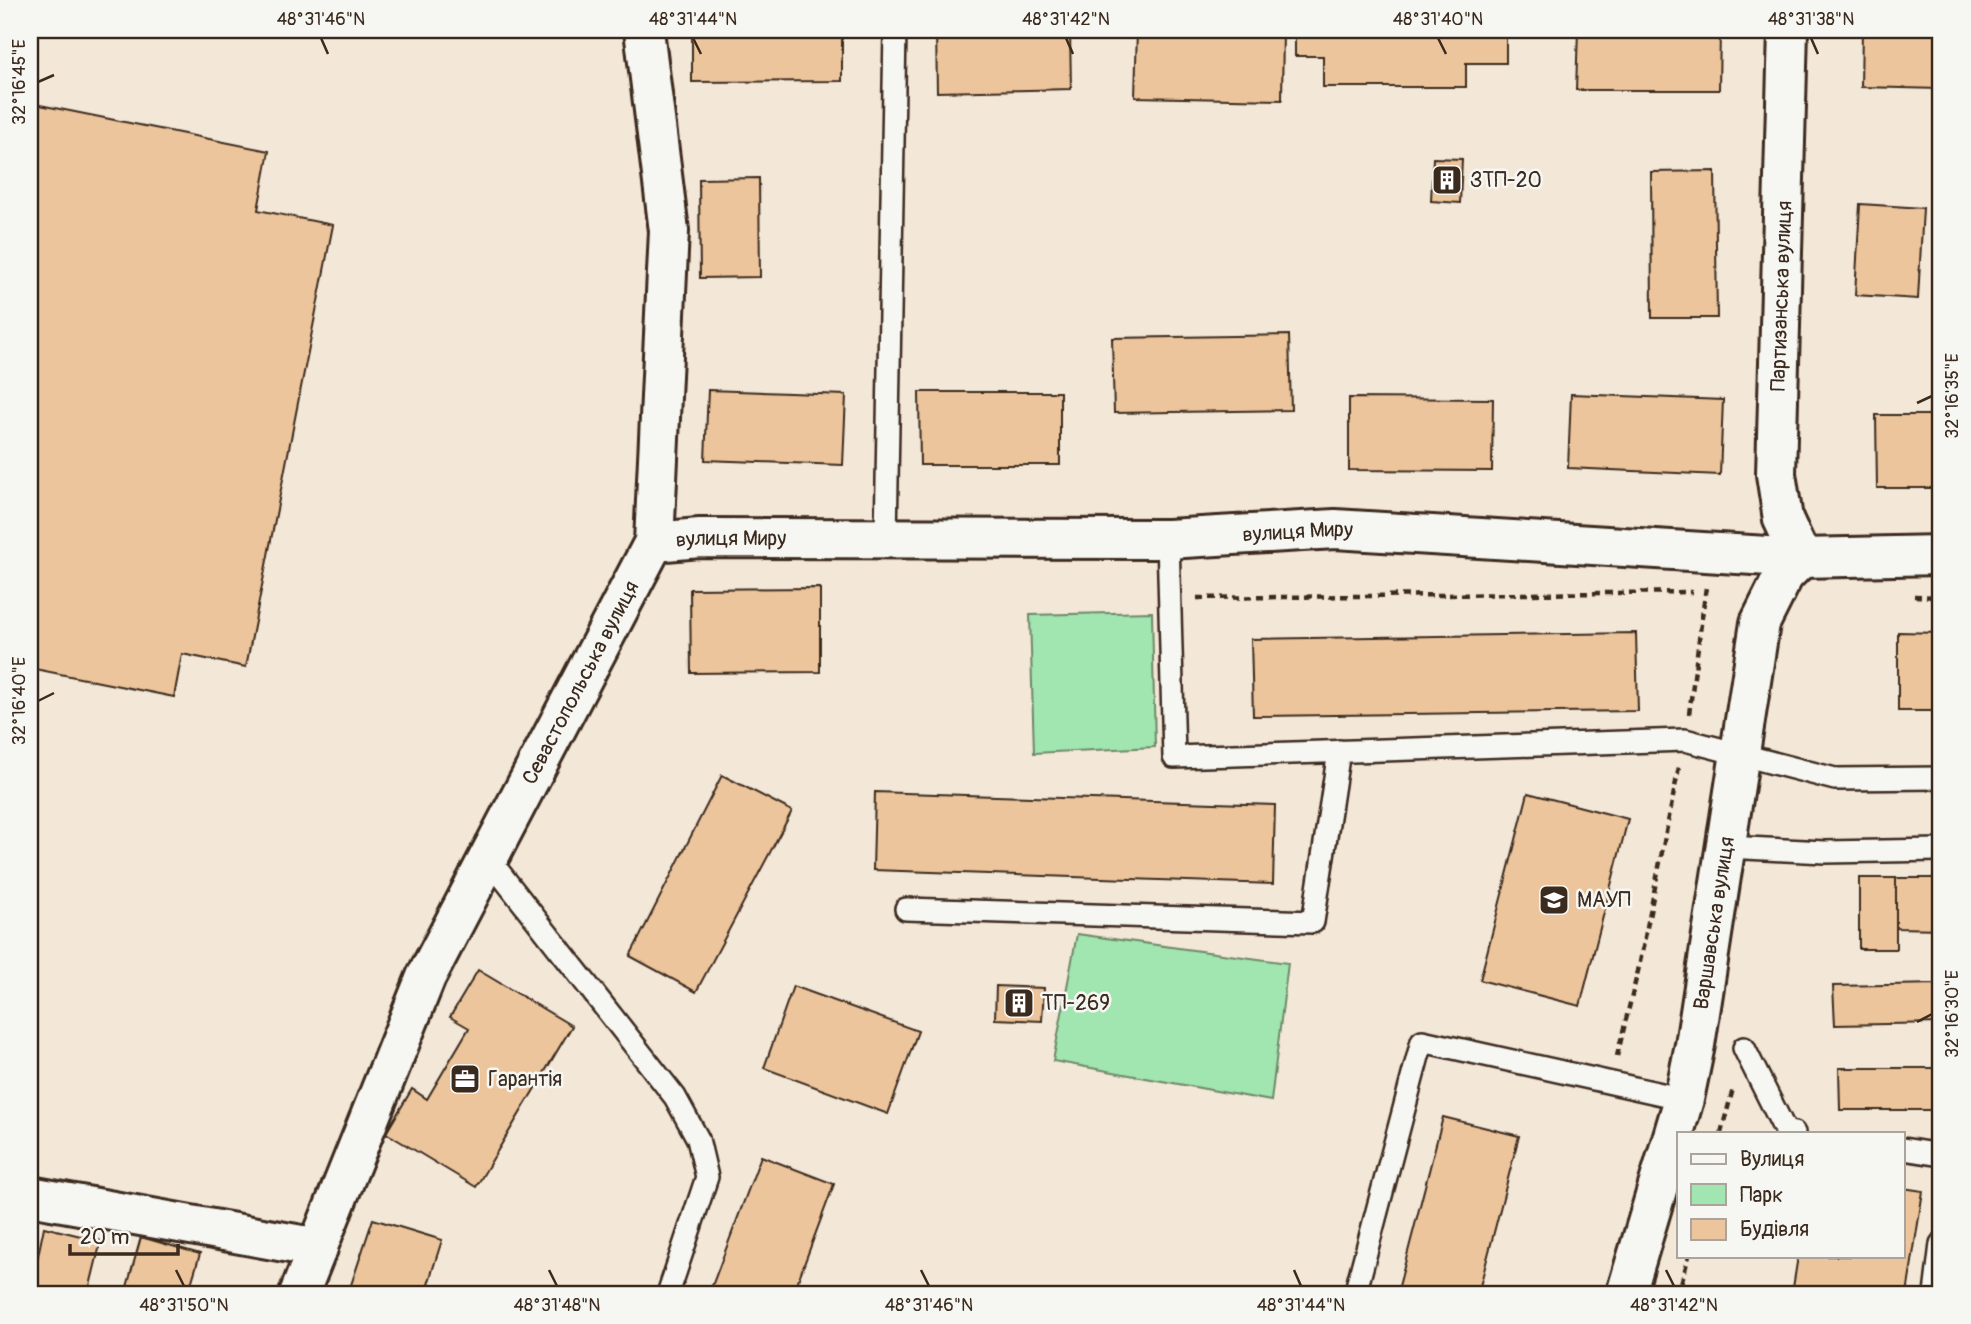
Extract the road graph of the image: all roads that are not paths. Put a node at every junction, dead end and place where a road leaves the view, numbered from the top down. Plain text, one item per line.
1 (644, 30) edge
2 (895, 30) edge
3 (1788, 30) edge
4 (886, 538) junction
5 (1168, 539) junction
6 (654, 542) junction
7 (1941, 555) edge
8 (1801, 558) junction
9 (1339, 751) junction
10 (1739, 753) junction
11 (1941, 778) edge
12 (1726, 847) junction
13 (1941, 850) edge
14 (488, 858) junction
15 (906, 909) dead end
16 (1744, 1048) dead end
17 (1684, 1099) junction
18 (1786, 1132) edge
19 (1904, 1149) edge
20 (1941, 1155) edge
21 (30, 1196) edge
22 (1941, 1244) edge
23 (318, 1248) junction
24 (299, 1294) edge
25 (668, 1294) edge
26 (1355, 1294) edge
27 (1626, 1294) edge
28 (1934, 1294) edge

1 - 6 street, Севастопольська вулиця
2 - 4 lane
3 - 8 street, Партизанська вулиця
4 - 5 street, вулиця Миру
4 - 6 street, вулиця Миру
5 - 8 street, вулиця Миру
5 - 9 lane
6 - 14 street, Севастопольська вулиця
7 - 8 street, вулиця Миру
8 - 10 street, Варшавська вулиця
9 - 10 lane
9 - 15 lane
10 - 11 lane
10 - 12 street, Варшавська вулиця
12 - 13 lane
12 - 17 street, Варшавська вулиця
14 - 23 street, Севастопольська вулиця
14 - 25 lane
16 - 18 lane
17 - 26 lane
17 - 27 street, Варшавська вулиця
19 - 20 lane
21 - 23 street
22 - 28 lane
23 - 24 street, Севастопольська вулиця

